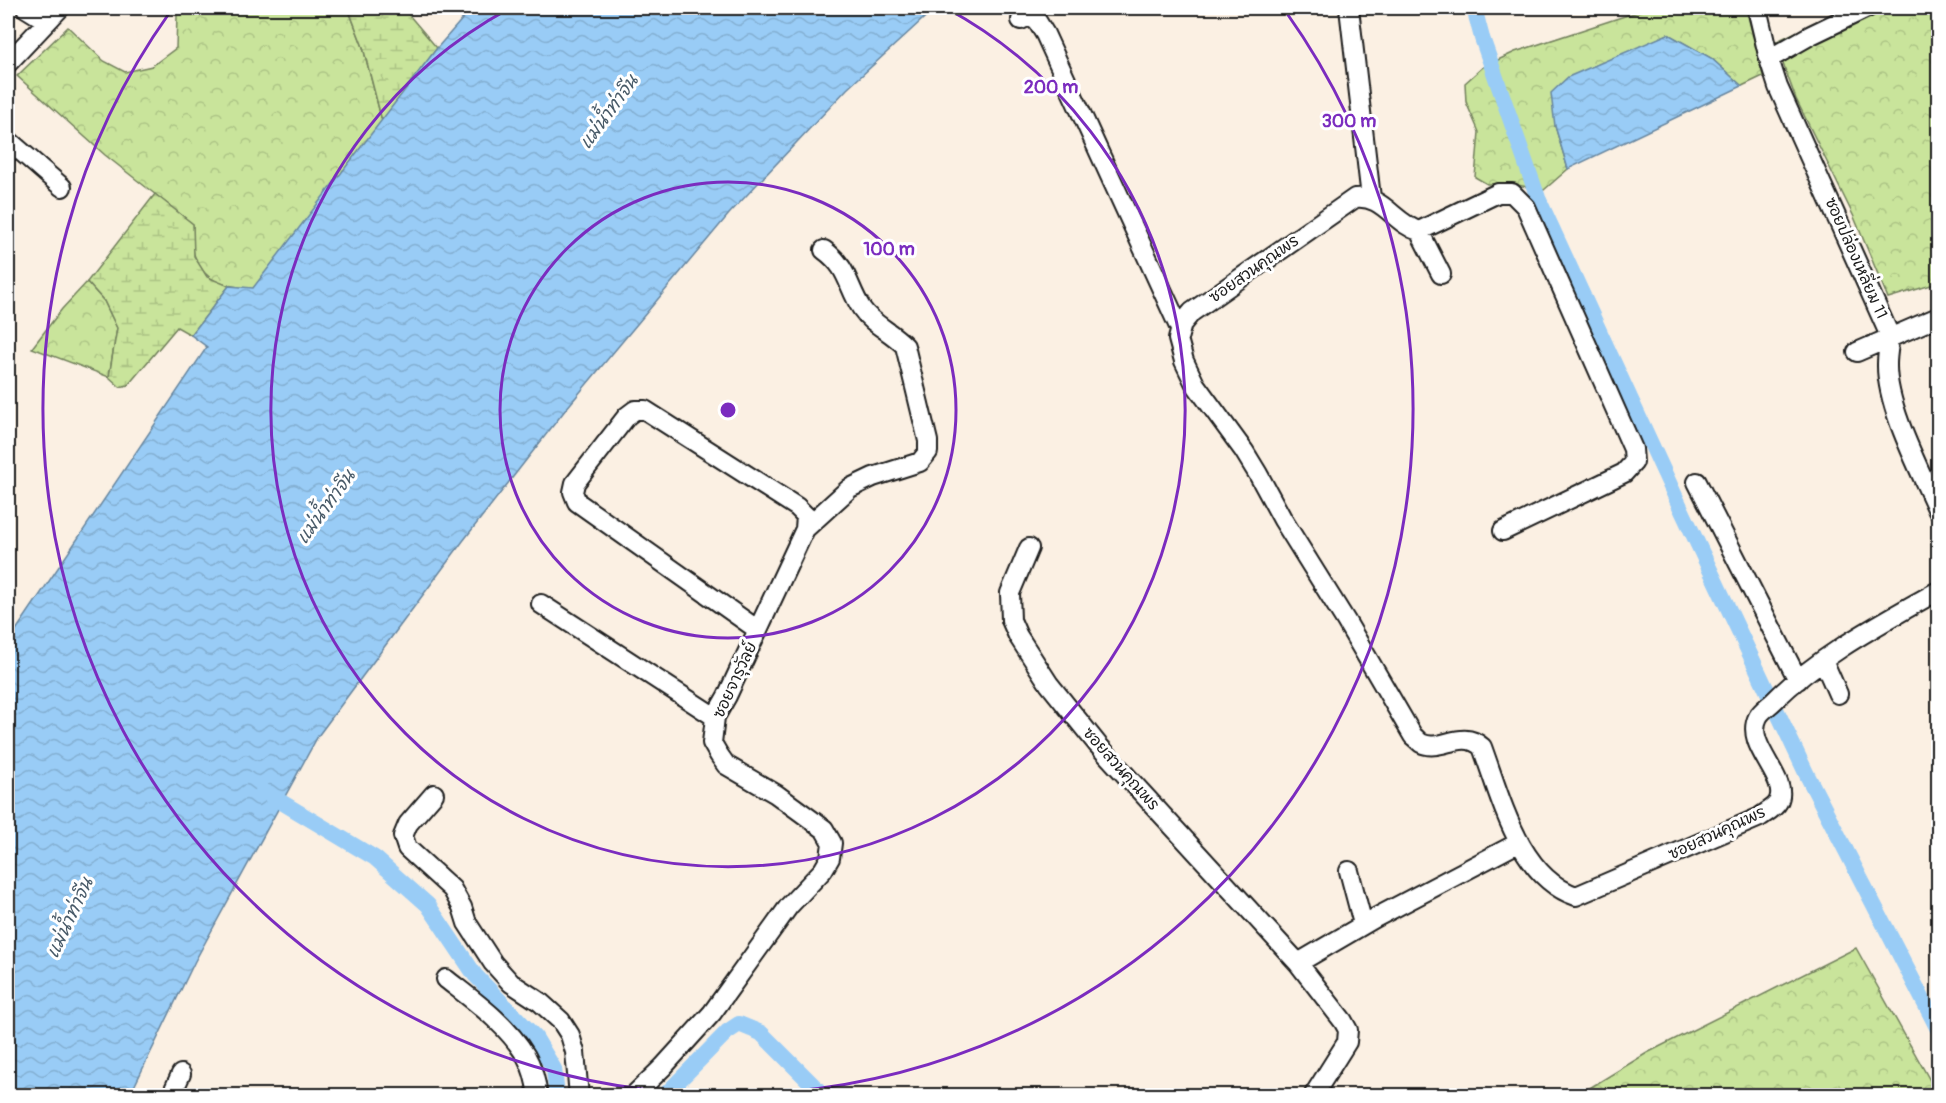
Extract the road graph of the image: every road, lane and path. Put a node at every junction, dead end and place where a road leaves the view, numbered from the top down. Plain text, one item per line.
1 (26, 8) edge
2 (1349, 8) edge
3 (1757, 8) edge
4 (1868, 8) edge
5 (53, 14) edge
6 (1021, 20) dead end
7 (1769, 59) junction
8 (8, 63) edge
9 (8, 140) edge
10 (62, 186) dead end
11 (1371, 198) junction
12 (1419, 231) junction
13 (824, 250) dead end
14 (1441, 274) dead end
15 (1938, 317) edge
16 (1179, 329) junction
17 (1890, 336) junction
18 (1857, 352) dead end
19 (1697, 482) dead end
20 (1938, 511) edge
21 (805, 529) junction
22 (1503, 531) dead end
23 (1029, 548) dead end
24 (1938, 593) edge
25 (541, 604) dead end
26 (758, 630) junction
27 (1823, 660) junction
28 (1798, 680) junction
29 (1838, 694) dead end
30 (715, 717) junction
31 (434, 794) dead end
32 (1518, 843) junction
33 (1348, 871) dead end
34 (1364, 924) junction
35 (1298, 963) junction
36 (446, 979) dead end
37 (181, 1074) dead end
38 (171, 1095) edge
39 (538, 1095) edge
40 (579, 1095) edge
41 (633, 1095) edge
42 (1313, 1095) edge

1 - 5 street
2 - 11 street
3 - 7 street, ซอยปล่องเหลี่ยม 11
4 - 7 street
5 - 8 street
6 - 16 street
7 - 17 street, ซอยปล่องเหลี่ยม 11
9 - 10 street
11 - 12 street
11 - 16 street, ซอยสวนคุณพร
12 - 14 street
12 - 22 street
13 - 21 street, ซอยจารุวัลย์
15 - 17 street
16 - 32 street, ซอยสวนคุณพร
17 - 18 street
17 - 20 street, ซอยปล่องเหลี่ยม 11
19 - 28 street
21 - 26 street, ซอยจารุวัลย์
21 - 26 street
23 - 35 street, ซอยสวนคุณพร
24 - 27 street, ซอยสวนคุณพร
25 - 30 street
26 - 30 street, ซอยจารุวัลย์
27 - 28 street, ซอยสวนคุณพร
27 - 29 street
28 - 32 street, ซอยสวนคุณพร
30 - 41 street, ซอยจารุวัลย์
31 - 40 street
32 - 34 street
33 - 34 street
34 - 35 street
35 - 42 street, ซอยสวนคุณพร
36 - 39 street
37 - 38 street

